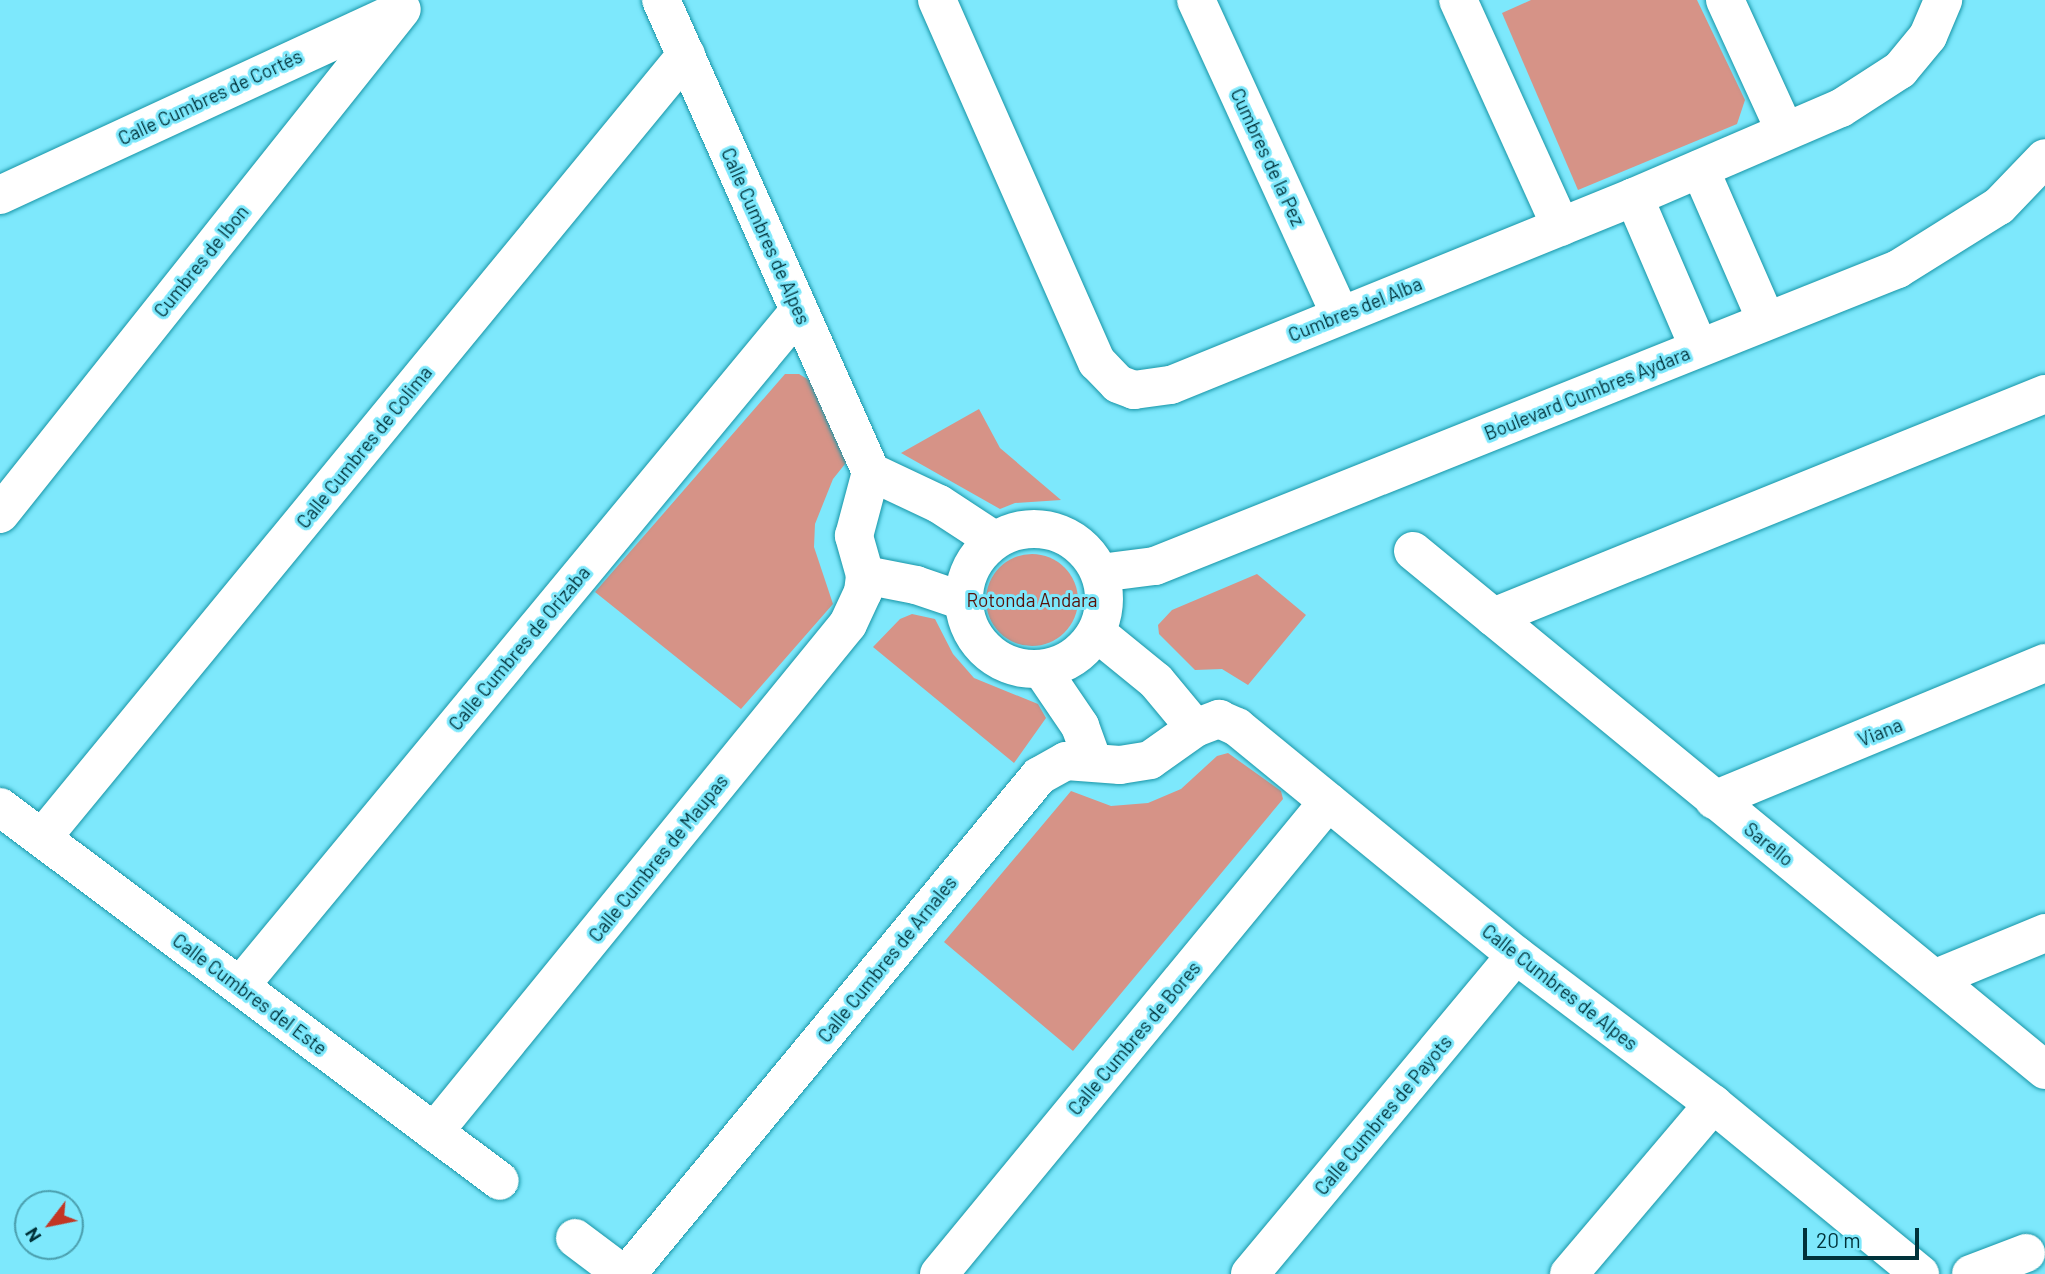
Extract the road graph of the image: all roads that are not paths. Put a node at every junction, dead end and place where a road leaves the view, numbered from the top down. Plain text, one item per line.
1 (661, 0) edge
2 (937, 0) edge
3 (1196, 0) edge
4 (1458, 0) edge
5 (1725, 0) edge
6 (1943, 0) edge
7 (411, 4) edge
8 (686, 55) junction
9 (1785, 131) junction
10 (2045, 158) edge
11 (1700, 169) junction
12 (0, 195) edge
13 (1634, 198) junction
14 (1561, 227) junction
15 (799, 311) junction
16 (1340, 315) junction
17 (1766, 320) junction
18 (1699, 348) junction
19 (2045, 394) edge
20 (871, 472) junction
21 (0, 514) edge
22 (994, 540) junction
23 (1413, 551) dead end
24 (1100, 573) junction
25 (864, 576) junction
26 (963, 601) junction
27 (1493, 617) junction
28 (1097, 633) junction
29 (2045, 663) edge
30 (1042, 670) junction
31 (1195, 727) junction
32 (1093, 761) junction
33 (1714, 800) junction
34 (1328, 802) junction
35 (0, 807) edge
36 (42, 838) junction
37 (2045, 933) edge
38 (1516, 955) junction
39 (1936, 978) junction
40 (240, 986) junction
41 (2045, 1070) edge
42 (1713, 1104) junction
43 (434, 1132) junction
44 (500, 1181) dead end
45 (575, 1238) dead end
46 (2026, 1253) dead end
47 (625, 1274) edge
48 (939, 1274) edge
49 (1251, 1274) edge
50 (1569, 1274) edge
51 (1920, 1274) edge
52 (1971, 1274) edge

1 - 8 street, Calle Cumbres de Alpes
2 - 16 street, Cumbres del Alba
3 - 16 street, Cumbres de la Pez
4 - 14 street
5 - 9 street
6 - 9 street, Cumbres del Alba
7 - 12 street, Calle Cumbres de Cortés
7 - 21 street, Cumbres de Ibon
8 - 15 street, Calle Cumbres de Alpes
8 - 36 street, Calle Cumbres de Colima
9 - 11 street, Cumbres del Alba
10 - 17 street, Boulevard Cumbres Aydara
11 - 13 street, Cumbres del Alba
11 - 17 street
13 - 14 street, Cumbres del Alba
13 - 18 street
14 - 16 street, Cumbres del Alba
15 - 20 street, Calle Cumbres de Alpes
15 - 40 street, Calle Cumbres de Orizaba
17 - 18 street, Boulevard Cumbres Aydara
18 - 24 street, Boulevard Cumbres Aydara
19 - 27 street
20 - 22 street
20 - 25 street
22 - 24 street
22 - 26 street
23 - 27 street, Sarello
24 - 28 street
25 - 26 street
25 - 43 street, Calle Cumbres de Maupas
26 - 30 street
27 - 33 street, Sarello
28 - 30 street
28 - 31 street
29 - 33 street, Viana
30 - 32 street
31 - 32 street, Calle Cumbres de Arnales
31 - 34 street, Calle Cumbres de Alpes
32 - 47 street, Calle Cumbres de Arnales
33 - 39 street, Sarello
34 - 38 street, Calle Cumbres de Alpes
34 - 48 street, Calle Cumbres de Bores
35 - 36 street, Calle Cumbres del Este
36 - 40 street, Calle Cumbres del Este
37 - 39 street
38 - 42 street, Calle Cumbres de Alpes
38 - 49 street, Calle Cumbres de Payots
39 - 41 street, Sarello
40 - 43 street, Calle Cumbres del Este
42 - 50 street
42 - 51 street, Calle Cumbres de Alpes
43 - 44 street, Calle Cumbres del Este
45 - 47 street
46 - 52 street

